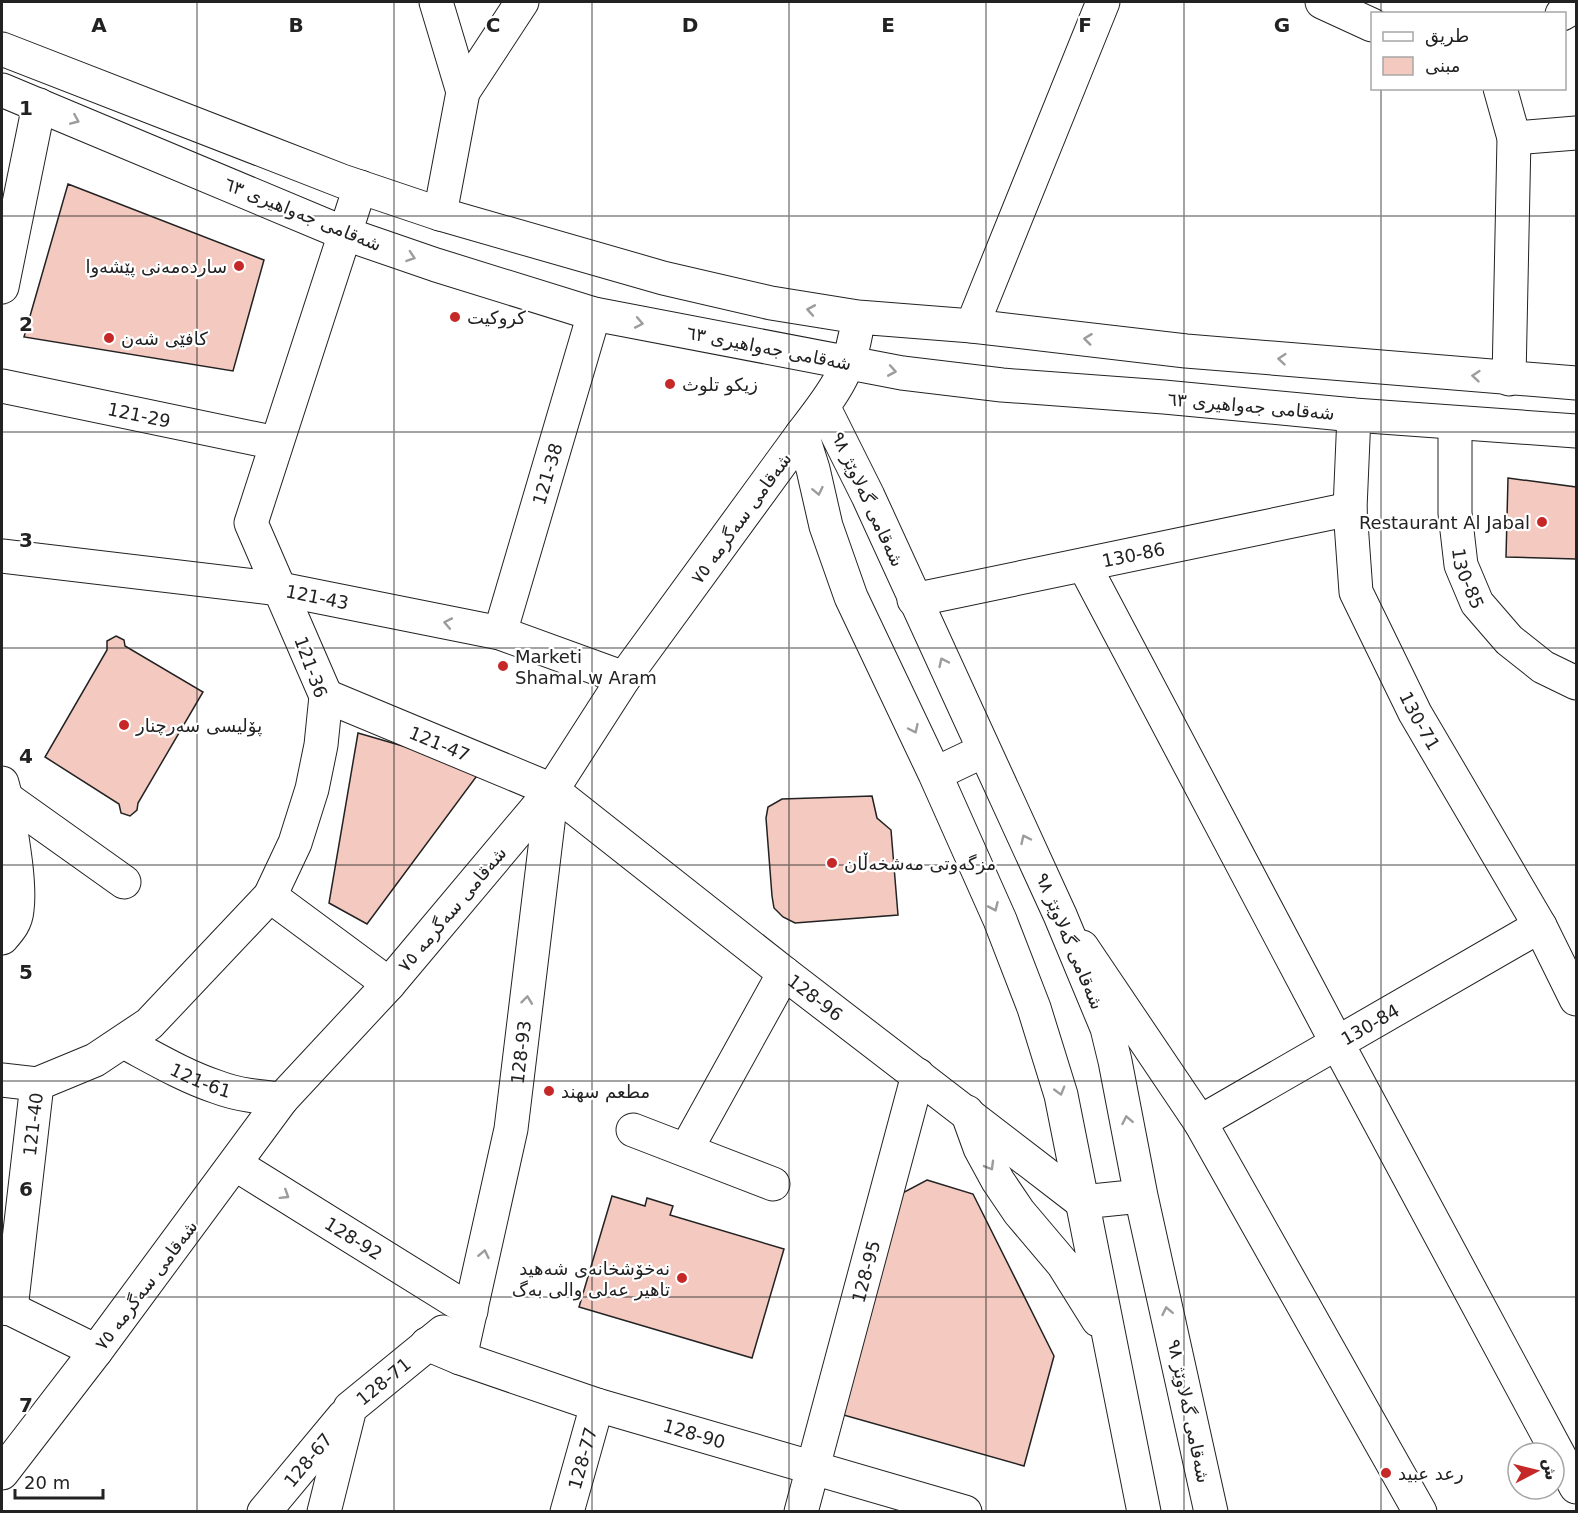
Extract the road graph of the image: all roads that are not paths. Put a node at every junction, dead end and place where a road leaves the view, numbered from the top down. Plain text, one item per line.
1 (436, 2) edge
2 (522, 2) edge
3 (1103, 2) edge
4 (1322, 2) edge
5 (1371, 25) edge
6 (2, 49) edge
7 (2, 90) edge
8 (1501, 90) edge
9 (463, 92) junction
10 (39, 105) junction
11 (1576, 133) edge
12 (1514, 138) junction
13 (360, 187) junction
14 (440, 214) junction
15 (346, 234) junction
16 (2, 287) edge
17 (594, 314) junction
18 (858, 317) junction
19 (972, 326) junction
20 (849, 363) junction
21 (1509, 379) junction
22 (1576, 383) edge
23 (2, 386) edge
24 (823, 406) junction
25 (1354, 416) junction
26 (1455, 424) junction
27 (1576, 431) edge
28 (802, 434) junction
29 (276, 443) junction
30 (1350, 509) junction
31 (2, 556) edge
32 (1084, 565) junction
33 (280, 589) junction
34 (914, 600) junction
35 (500, 633) junction
36 (624, 678) junction
37 (1576, 683) edge
38 (326, 696) junction
39 (983, 751) junction
40 (935, 774) junction
41 (4, 790) edge
42 (552, 790) junction
43 (124, 882) dead end
44 (270, 896) junction
45 (1060, 915) junction
46 (1540, 926) junction
47 (2, 938) edge
48 (784, 973) junction
49 (389, 984) junction
50 (1576, 999) edge
51 (124, 1042) junction
52 (1337, 1043) junction
53 (918, 1075) junction
54 (2, 1080) edge
55 (37, 1084) junction
56 (282, 1099) junction
57 (967, 1112) junction
58 (1200, 1122) junction
59 (633, 1130) dead end
60 (686, 1150) junction
61 (235, 1164) junction
62 (773, 1184) dead end
63 (1141, 1196) junction
64 (1082, 1202) junction
65 (6, 1309) edge
66 (471, 1311) junction
67 (427, 1344) junction
68 (1111, 1344) junction
69 (96, 1351) junction
70 (460, 1358) junction
71 (597, 1404) junction
72 (350, 1408) junction
73 (813, 1467) junction
74 (2, 1473) edge
75 (1576, 1487) edge
76 (264, 1512) edge
77 (324, 1512) edge
78 (567, 1512) edge
79 (801, 1512) edge
80 (965, 1512) edge
81 (1144, 1512) edge
82 (1211, 1512) edge
83 (1420, 1512) edge

1 - 9 street
2 - 9 street
3 - 19 street
4 - 5 street
6 - 13 street
7 - 10 street, شەقامی جەواهیری ٦٣
8 - 12 street
9 - 14 street
10 -> 15 street, شەقامی جەواهیری ٦٣
10 - 16 street
11 - 12 street
12 - 21 street
13 - 14 street
13 - 15 street, 121-36
18 -> 14 street
15 -> 17 street, شەقامی جەواهیری ٦٣
15 - 29 street, 121-36
17 -> 20 street, شەقامی جەواهیری ٦٣
17 - 35 street, 121-38
18 - 19 street
18 - 20 street, شەقامی سەگرمە ٧٥
21 -> 19 street
20 - 24 street, شەقامی سەگرمە ٧٥
20 -> 25 street, شەقامی جەواهیری ٦٣
21 - 22 street
23 - 29 street, 121-29
24 - 28 street, شەقامی سەگرمە ٧٥
24 - 34 street, شەقامی گەلاوێژ ٩٨
25 - 26 street, شەقامی جەواهیری ٦٣
25 - 30 street, 130-71
26 - 27 street, شەقامی جەواهیری ٦٣
26 - 37 street, 130-85
28 - 36 street, شەقامی سەگرمە ٧٥
28 -> 40 street, شەقامی گەلاوێژ ٩٨
29 - 33 street, 121-36
30 - 32 street, 130-86
30 - 46 street, 130-71
31 - 33 street, 121-43
32 - 34 street, 130-86
32 - 52 street
35 -> 33 street, 121-43
33 - 38 street, 121-36
39 -> 34 street, شەقامی گەلاوێژ ٩٨
35 - 36 street, 121-43
36 - 42 street, شەقامی سەگرمە ٧٥
38 - 42 street, 121-47
38 - 44 street, 121-36
39 - 40 street
45 -> 39 street, شەقامی گەلاوێژ ٩٨
40 -> 64 street, شەقامی گەلاوێژ ٩٨
41 - 43 street
41 - 47 street
42 - 48 street, 128-96
42 - 49 street, شەقامی سەگرمە ٧٥
66 -> 42 street, 128-93
44 - 49 street
44 - 51 street, 121-36
45 - 58 street
63 -> 45 street, شەقامی گەلاوێژ ٩٨
46 - 50 street, 130-71
46 - 52 street, 130-84
48 - 53 street, 128-96
48 - 60 street
49 - 56 street, شەقامی سەگرمە ٧٥
51 - 55 street, 121-36
51 - 56 street, 121-61
52 - 58 street, 130-84
52 - 75 street
53 - 57 street, 128-96
53 - 73 street, 128-95
54 - 55 street
55 - 65 street, 121-40
56 - 61 street, شەقامی سەگرمە ٧٥
57 - 64 street, 128-96
57 -> 68 street
58 - 83 street
59 - 60 street
60 - 62 street
61 -> 66 street, 128-92
61 - 69 street, شەقامی سەگرمە ٧٥
63 - 64 street
82 -> 63 street, شەقامی گەلاوێژ ٩٨
64 - 68 street, شەقامی گەلاوێژ ٩٨
65 - 69 street
66 - 67 street, 128-71
66 - 70 street, 128-93
67 - 70 street, 128-90
67 - 72 street, 128-71
68 - 81 street, شەقامی گەلاوێژ ٩٨
69 - 74 street, شەقامی سەگرمە ٧٥
70 - 71 street, 128-90
71 - 73 street, 128-90
71 - 78 street, 128-77
72 - 76 street, 128-67
72 - 77 street, 128-71
73 - 79 street, 128-95
73 - 80 street, 128-90

